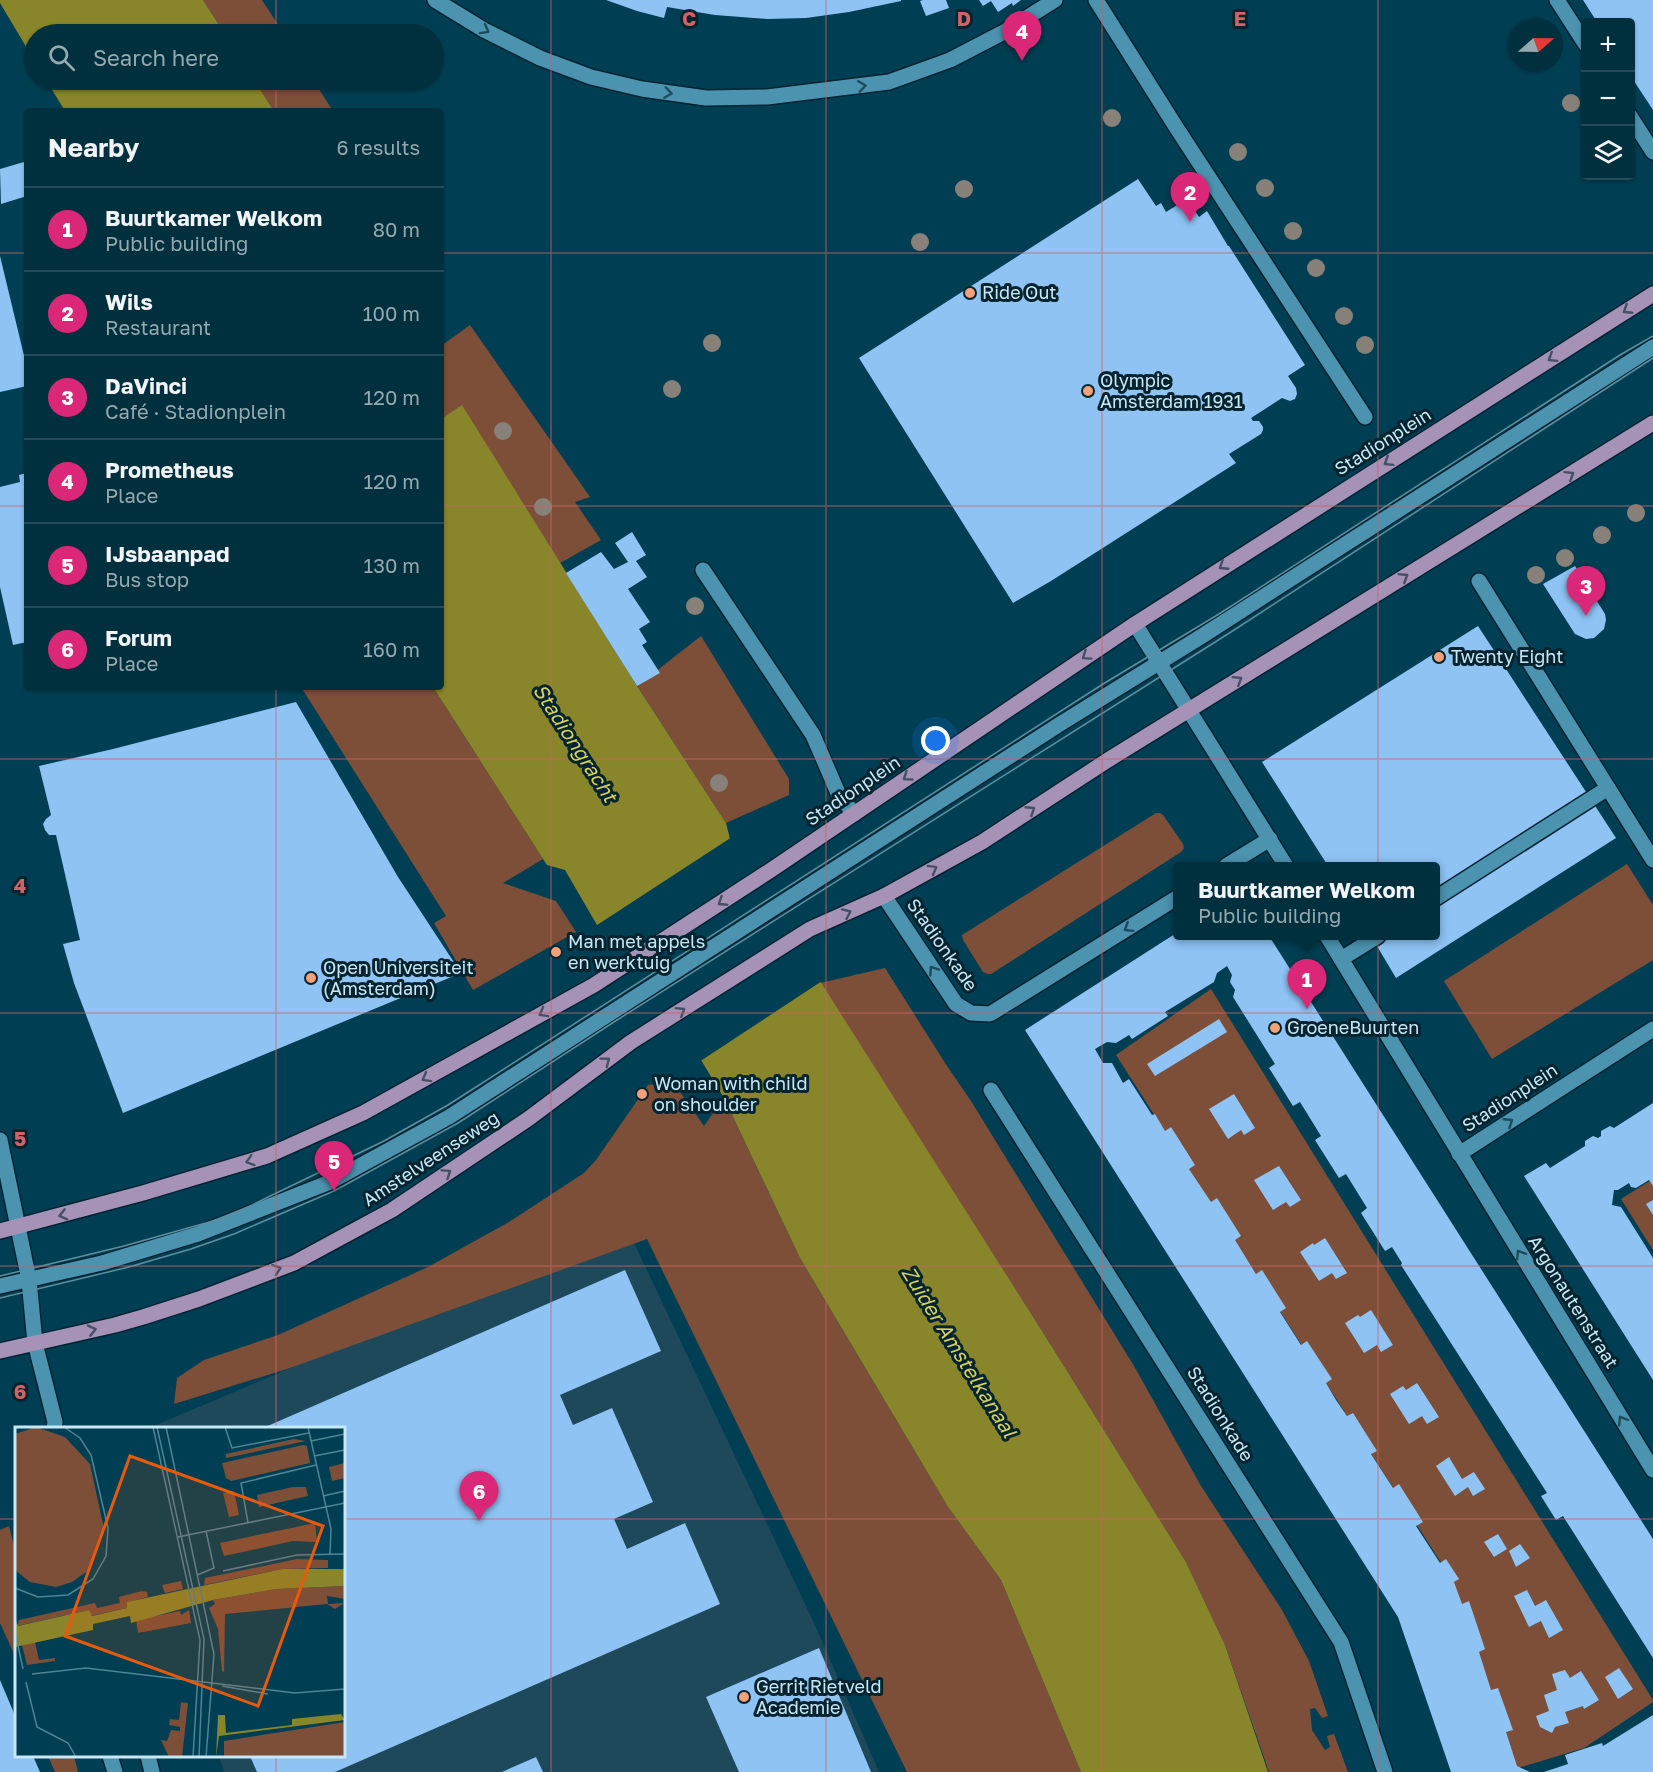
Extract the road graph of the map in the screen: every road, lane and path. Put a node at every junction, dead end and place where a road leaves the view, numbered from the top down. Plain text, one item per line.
1 (435, 0) edge
2 (1055, 0) edge
3 (1096, 0) edge
4 (1557, 0) edge
5 (1581, 37) edge
6 (1635, 124) edge
7 (1653, 152) edge
8 (1653, 294) edge
9 (1653, 347) edge
10 (1365, 417) dead end
11 (1653, 423) edge
12 (703, 570) dead end
13 (1479, 582) dead end
14 (1135, 624) junction
15 (1159, 663) junction
16 (1188, 710) junction
17 (1608, 788) junction
18 (854, 814) junction
19 (1270, 839) junction
20 (1653, 860) edge
21 (1235, 862) edge
22 (1283, 862) edge
23 (1440, 895) edge
24 (884, 896) junction
25 (1173, 900) edge
26 (1329, 940) edge
27 (1372, 940) edge
28 (1341, 959) junction
29 (1653, 1029) edge
30 (991, 1090) dead end
31 (0, 1140) edge
32 (1460, 1154) junction
33 (16, 1227) junction
34 (0, 1231) edge
35 (29, 1280) junction
36 (0, 1286) edge
37 (35, 1343) junction
38 (0, 1351) edge
39 (56, 1426) edge
40 (1653, 1470) edge
41 (111, 1757) edge
42 (148, 1757) edge
43 (115, 1772) edge
44 (152, 1772) edge
45 (1385, 1772) edge

1 -> 2 street
3 - 10 street
4 - 5 street
6 - 7 street
8 -> 14 main road, Stadionplein
9 - 15 street
16 -> 11 main road
12 - 18 street
13 - 17 street
14 - 15 street
14 -> 18 main road, Stadionplein
15 - 16 street
15 - 35 street, Amstelveenseweg
16 - 19 street
24 -> 16 main road
17 - 20 street
17 - 23 street
18 -> 33 main road, Stadionplein
19 - 21 street
19 - 22 street
25 -> 24 street, Stadionkade
37 -> 24 main road, Amstelveenseweg
26 - 28 street, Stadionplein
27 - 28 street
28 - 32 street, Stadionplein
32 -> 29 street, Stadionplein
30 - 45 street, Stadionkade
31 - 33 street
40 -> 32 street, Argonautenstraat
33 - 34 main road
33 - 35 street
35 - 36 street, Amstelveenseweg
35 - 37 street
37 - 38 main road, Amstelveenseweg
37 - 39 street
41 - 43 street
42 - 44 street

